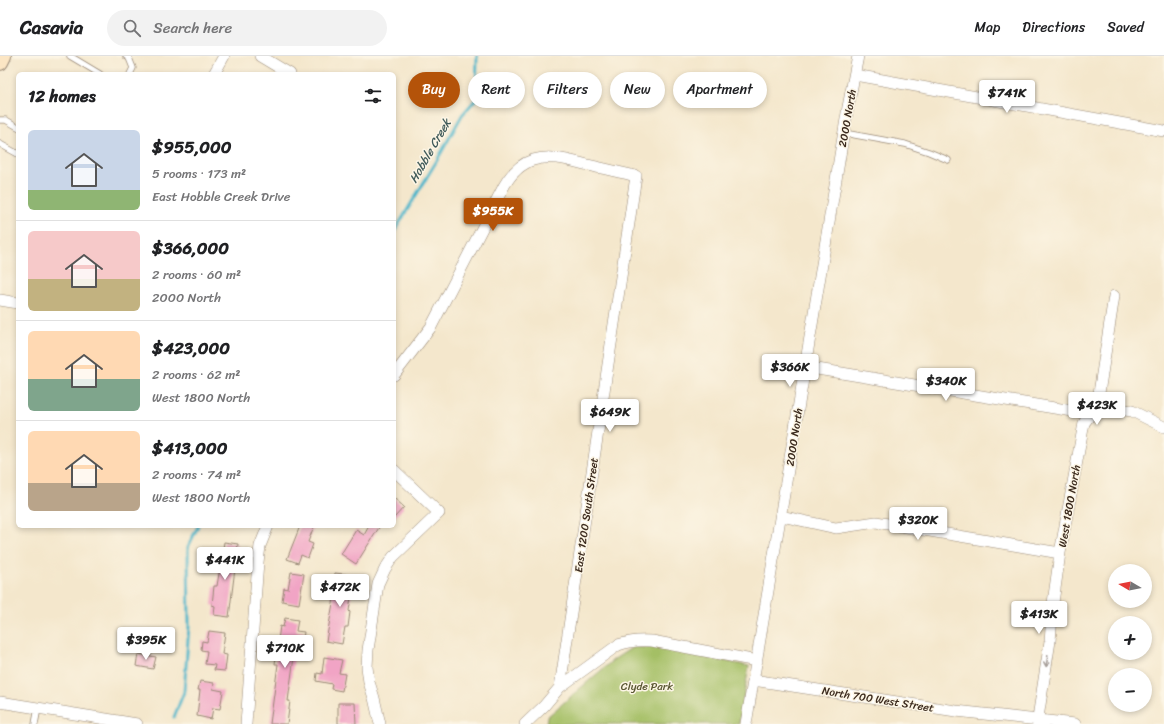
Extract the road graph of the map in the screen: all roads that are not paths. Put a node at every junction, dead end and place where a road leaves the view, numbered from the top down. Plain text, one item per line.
1 (3, 56) edge
2 (70, 56) edge
3 (126, 56) edge
4 (224, 56) edge
5 (260, 56) edge
6 (858, 56) edge
7 (0, 62) edge
8 (97, 72) edge
9 (131, 72) edge
10 (215, 72) edge
11 (287, 72) edge
12 (855, 75) junction
13 (0, 120) edge
14 (16, 126) edge
15 (1164, 131) edge
16 (844, 133) junction
17 (0, 144) edge
18 (16, 153) edge
19 (948, 160) dead end
20 (1114, 296) dead end
21 (0, 300) edge
22 (16, 303) edge
23 (805, 367) junction
24 (396, 372) edge
25 (1094, 410) junction
26 (1164, 427) edge
27 (396, 472) edge
28 (780, 516) junction
29 (267, 528) edge
30 (1060, 553) junction
31 (757, 661) junction
32 (753, 680) junction
33 (560, 687) junction
34 (0, 702) edge
35 (38, 708) junction
36 (1038, 722) edge
37 (35, 724) edge
38 (137, 724) edge
39 (246, 724) edge
40 (380, 724) edge
41 (525, 724) edge
42 (746, 724) edge
43 (1075, 724) edge

1 - 7 street
2 - 8 lane
3 - 9 lane
4 - 10 street
5 - 11 street
6 - 12 street, 2000 North
12 - 15 street
12 - 16 street, 2000 North
13 - 14 lane
16 - 19 lane
16 - 23 street, 2000 North
17 - 18 lane
20 - 25 street, West 1800 North
21 - 22 street
23 - 25 street
23 - 28 street, 2000 North
24 - 33 street, East 1200 South Street
25 - 26 street
25 - 30 street, West 1800 North
27 - 40 street
28 - 30 street
28 - 31 street, 2000 North
29 - 39 street
30 -> 36 street, West 1800 North
31 - 32 street, 2000 North
31 - 33 street
32 - 36 street, North 700 West Street
32 - 42 street, 2000 North
33 - 41 street
34 - 35 street
35 - 37 lane
35 - 38 street
36 - 43 street, North 700 West Street

